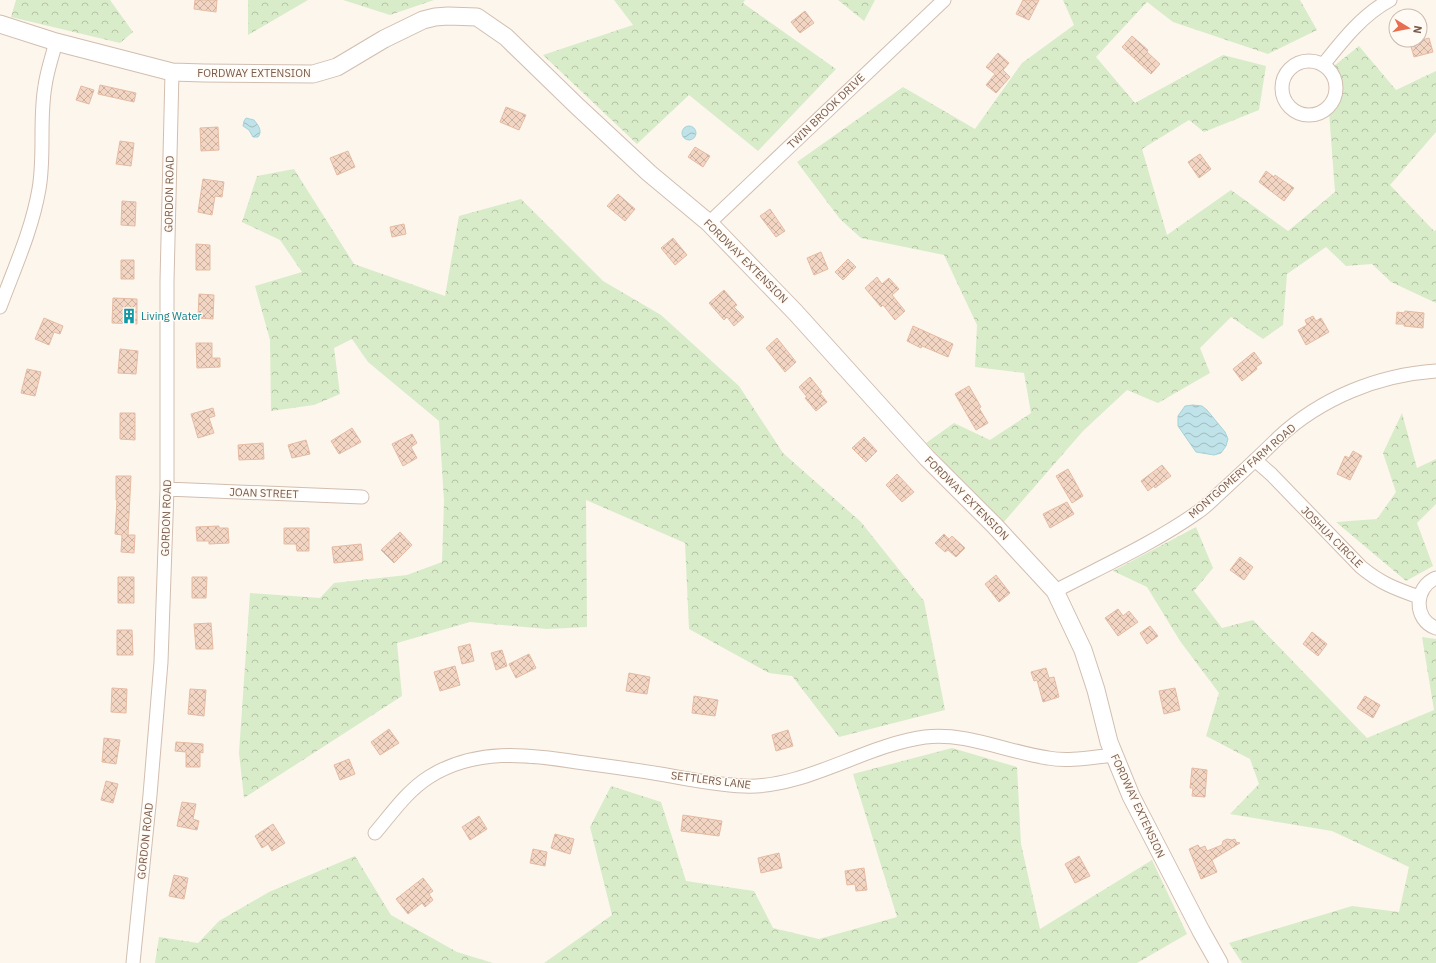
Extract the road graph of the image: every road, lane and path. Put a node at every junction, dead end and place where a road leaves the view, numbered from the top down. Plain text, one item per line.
1 (944, 0) edge
2 (1390, 0) edge
3 (0, 24) edge
4 (56, 42) junction
5 (1323, 65) junction
6 (172, 72) junction
7 (709, 223) junction
8 (0, 307) edge
9 (1436, 371) edge
10 (1255, 460) junction
11 (167, 489) junction
12 (362, 497) dead end
13 (1436, 578) edge
14 (1055, 591) junction
15 (1419, 597) junction
16 (1436, 628) edge
17 (1114, 755) junction
18 (375, 833) dead end
19 (133, 963) edge
20 (1220, 963) edge

1 - 7 street, TWIN BROOK DRIVE
2 - 5 street
3 - 4 street, FORDWAY EXTENSION
4 - 6 street, FORDWAY EXTENSION
4 - 8 street
5 - 5 street
6 - 7 street, FORDWAY EXTENSION
6 - 11 street, GORDON ROAD
7 - 14 street, FORDWAY EXTENSION
9 - 10 street, MONTGOMERY FARM ROAD
10 - 14 street, MONTGOMERY FARM ROAD
10 - 15 street, JOSHUA CIRCLE
11 - 12 street, JOAN STREET
11 - 19 street, GORDON ROAD
13 - 15 street
14 - 17 street, FORDWAY EXTENSION
15 - 16 street
17 - 18 street, SETTLERS LANE
17 - 20 street, FORDWAY EXTENSION

